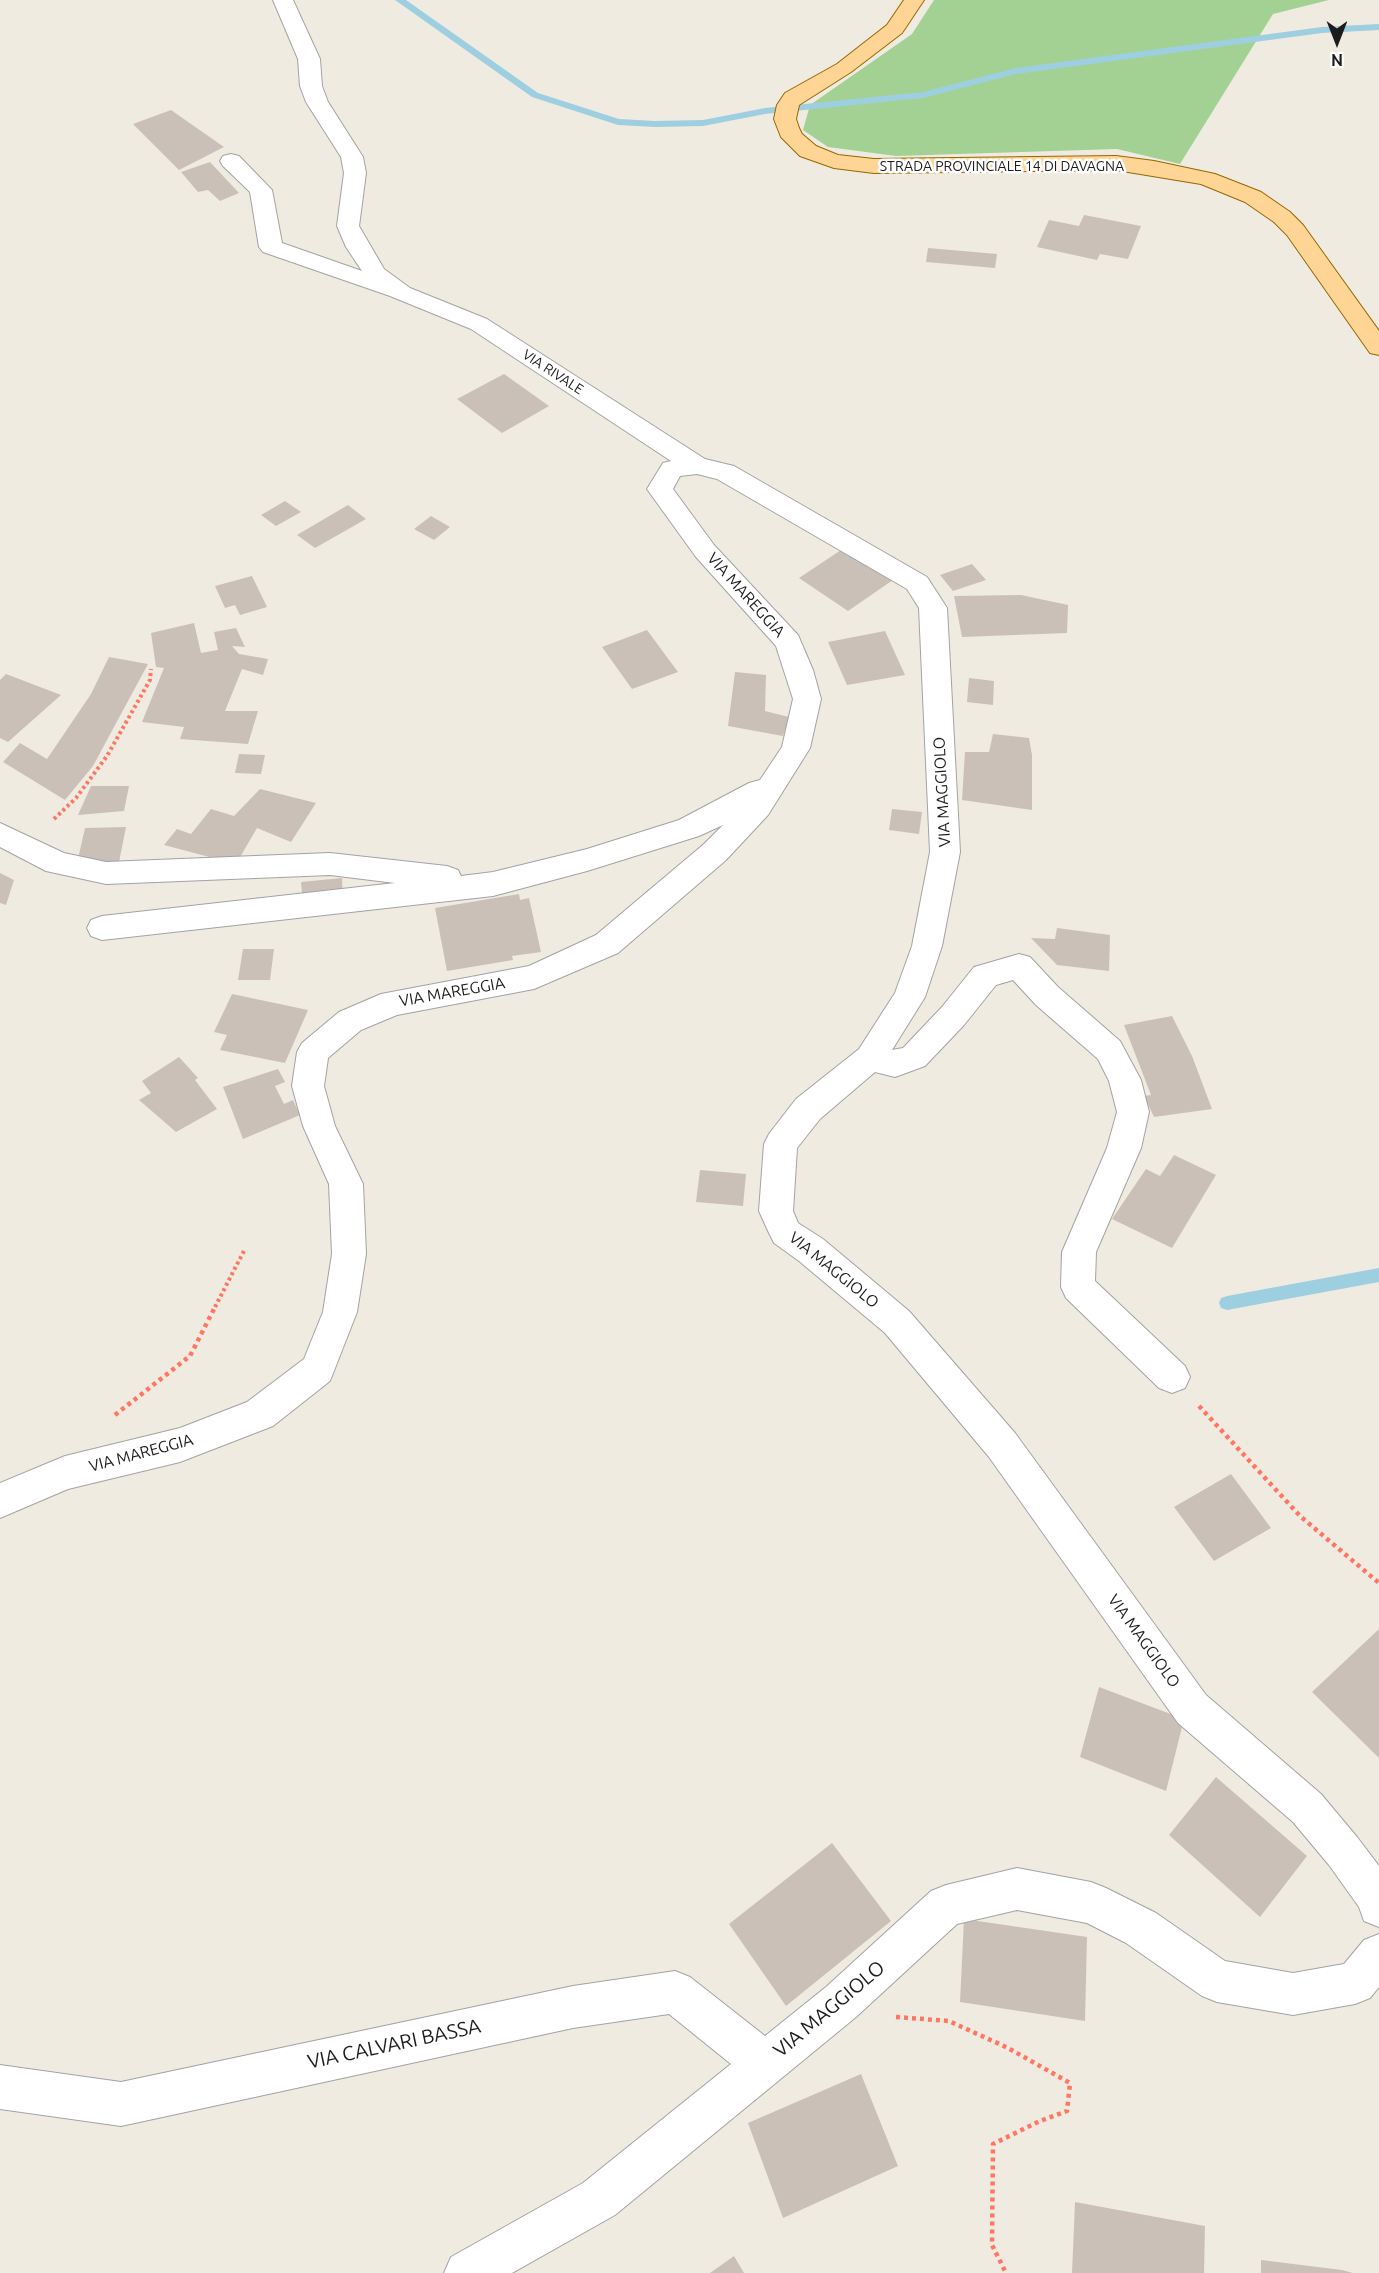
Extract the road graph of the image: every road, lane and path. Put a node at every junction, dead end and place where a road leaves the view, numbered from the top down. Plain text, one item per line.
1 (283, 0) edge
2 (914, 0) edge
3 (231, 161) dead end
4 (402, 293) junction
5 (1379, 348) edge
6 (697, 466) junction
7 (151, 669) dead end
8 (776, 781) junction
9 (12, 840) edge
10 (493, 884) junction
11 (102, 928) dead end
12 (870, 1058) junction
13 (245, 1249) dead end
14 (1172, 1377) joint
15 (114, 1417) dead end
16 (0, 1501) edge
17 (1379, 1583) edge
18 (1379, 1906) edge
19 (1379, 1955) edge
20 (841, 2002) junction
21 (765, 2064) junction
22 (0, 2087) edge
23 (467, 2273) edge
24 (1006, 2273) edge

1 - 4 street, VIA RIVALE
2 - 5 main road, STRADA PROVINCIALE 14 DI DAVAGNA
3 - 4 street, VIA RIVALE
4 - 6 street, VIA RIVALE
6 - 8 street, VIA MAREGGIA
6 - 12 street, VIA MAGGIOLO
7 - 9 path
8 - 10 street
8 - 16 street, VIA MAREGGIA
9 - 10 street
10 - 11 street
12 - 14 street
12 - 18 street, VIA MAGGIOLO
13 - 15 path
14 - 17 path
19 - 20 street, VIA MAGGIOLO
20 - 21 street, VIA MAGGIOLO
20 - 24 path
21 - 22 street, VIA CALVARI BASSA
21 - 23 street, VIA MAGGIOLO

